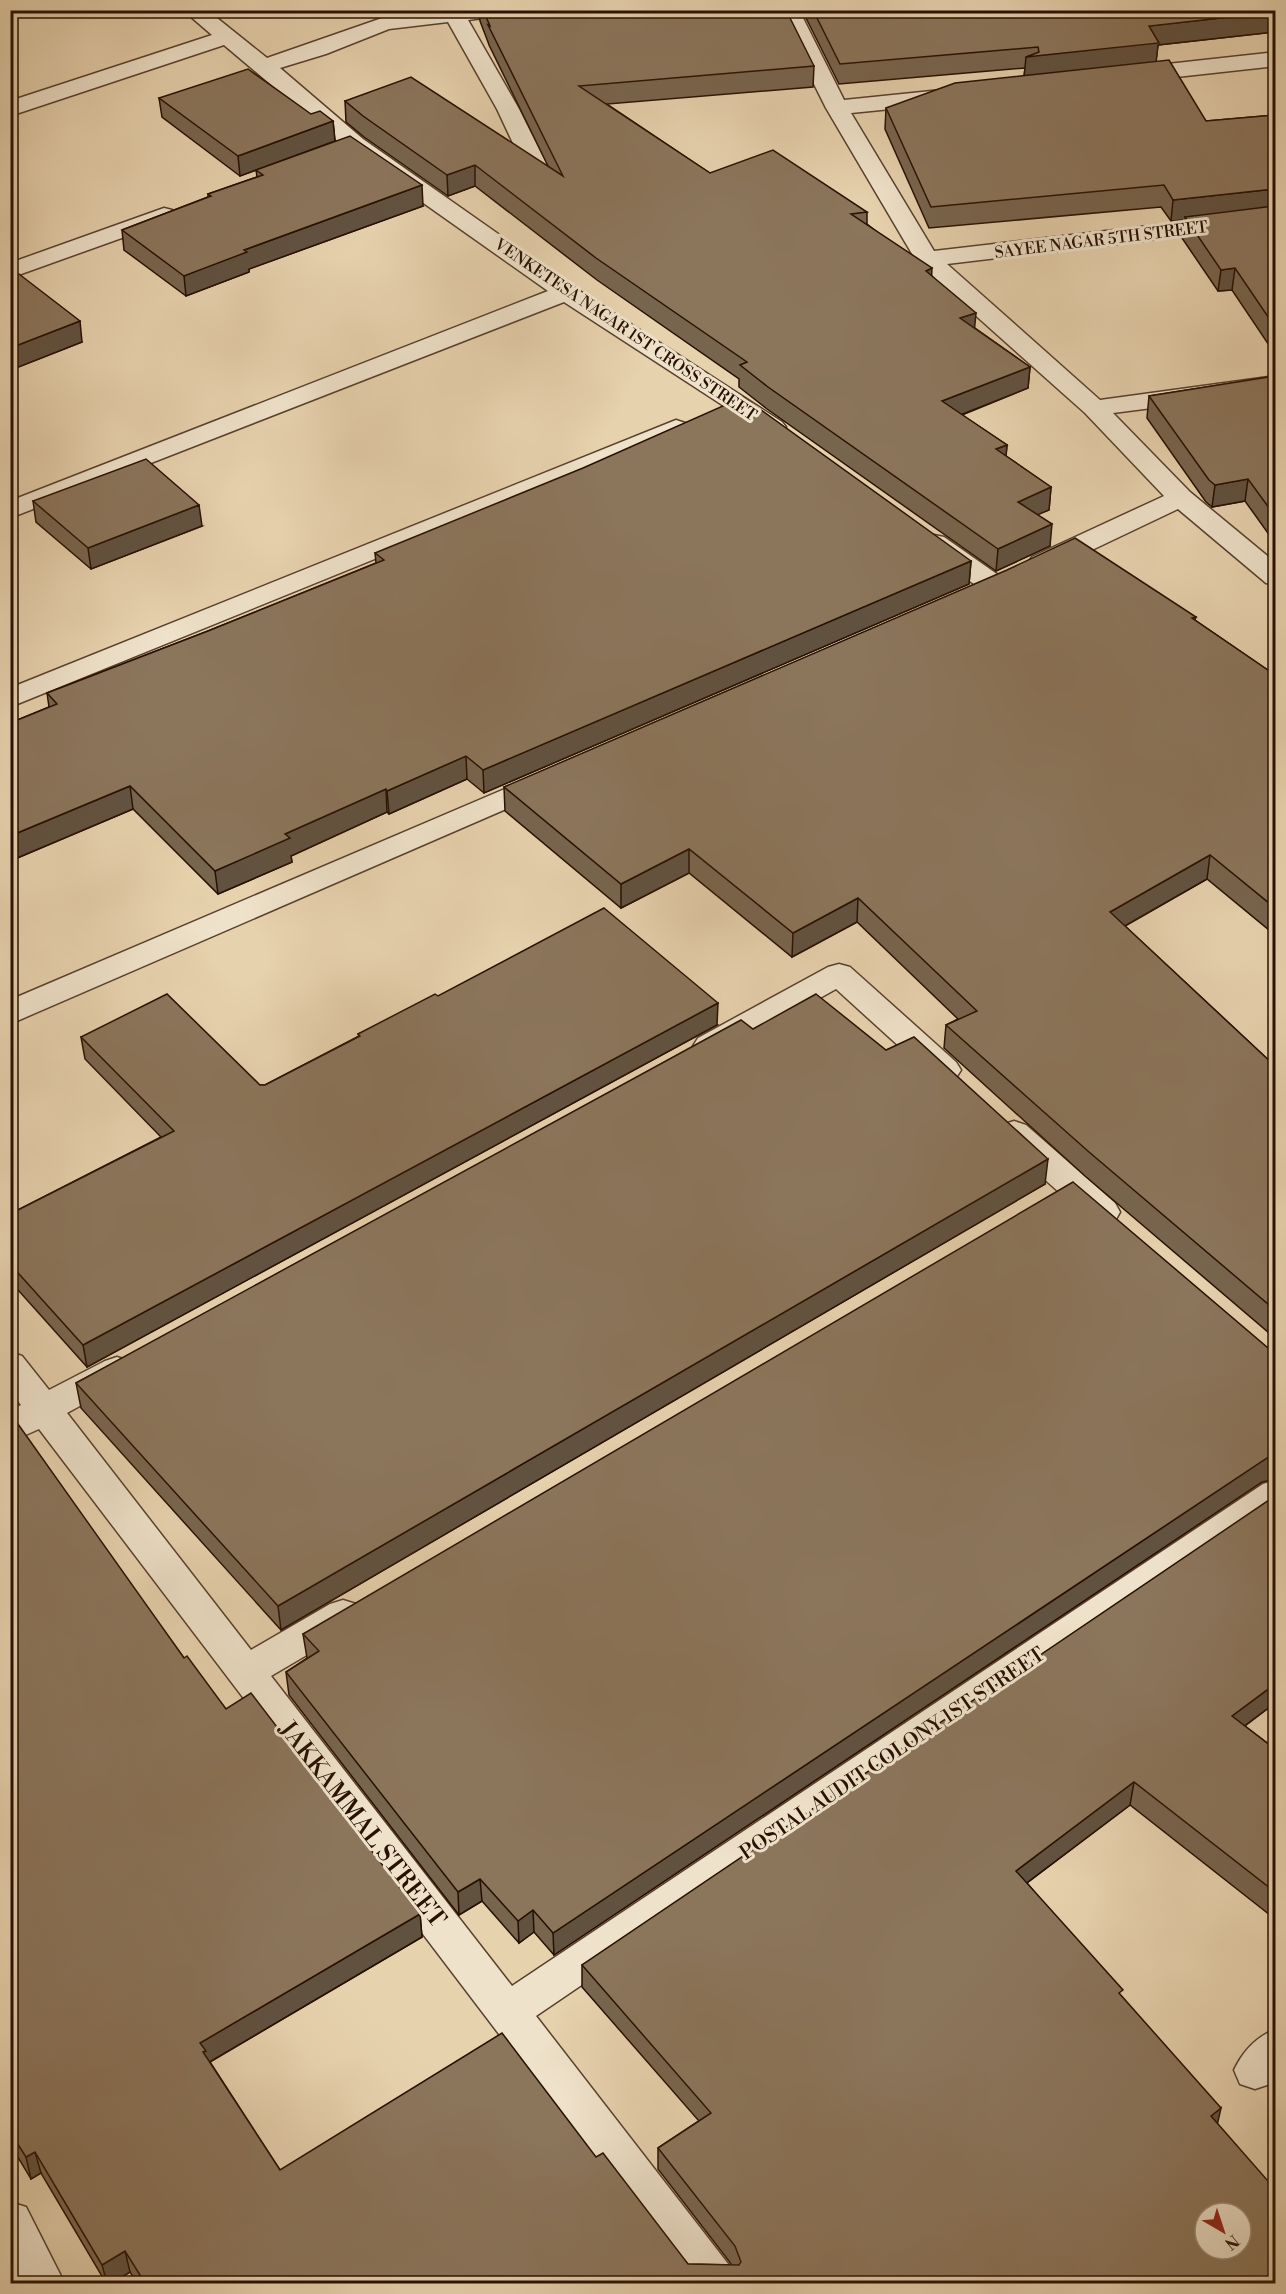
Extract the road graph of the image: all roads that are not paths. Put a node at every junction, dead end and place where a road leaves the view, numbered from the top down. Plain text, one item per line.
1 (193, 10) edge
2 (497, 10) edge
3 (788, 10) edge
4 (453, 13) edge
5 (227, 37) junction
6 (1275, 59) edge
7 (263, 66) junction
8 (1110, 78) edge
9 (967, 94) edge
10 (837, 108) junction
11 (10, 110) edge
12 (537, 169) edge
13 (188, 206) edge
14 (1275, 218) edge
15 (927, 259) junction
16 (10, 271) edge
17 (566, 293) junction
18 (1275, 384) edge
19 (739, 403) junction
20 (1094, 408) junction
21 (795, 444) edge
22 (1181, 498) junction
23 (10, 510) edge
24 (918, 531) edge
25 (1275, 578) edge
26 (994, 585) junction
27 (961, 599) edge
28 (10, 698) edge
29 (568, 770) edge
30 (10, 1012) edge
31 (683, 1060) edge
32 (968, 1092) edge
33 (994, 1115) edge
34 (1072, 1186) junction
35 (1041, 1204) edge
36 (1125, 1231) edge
37 (139, 1358) edge
38 (10, 1365) edge
39 (45, 1410) junction
40 (10, 1428) edge
41 (1275, 1494) edge
42 (370, 1599) edge
43 (246, 1672) junction
44 (508, 2012) junction
45 (10, 2222) edge
46 (43, 2283) edge
47 (717, 2283) edge

1 - 5 street, VENKETESA NAGAR 1ST CROSS STREET
2 - 4 street
3 - 10 street
4 - 7 street
4 - 12 street
5 - 7 street, VENKETESA NAGAR 1ST CROSS STREET
5 - 11 street
6 - 8 street
7 - 17 street, VENKETESA NAGAR 1ST CROSS STREET
9 - 10 street
10 - 15 street
13 - 16 street
14 - 15 street, SAYEE NAGAR 5TH STREET
15 - 20 street
17 - 19 street, VENKETESA NAGAR 1ST CROSS STREET
17 - 23 street
18 - 20 street
19 - 21 street, VENKETESA NAGAR 1ST CROSS STREET
19 - 28 street
20 - 22 street
22 - 25 street
22 - 26 street
24 - 26 street
26 - 27 street
29 - 30 street
31 - 32 street
33 - 34 street
34 - 35 street
34 - 36 street
37 - 39 street
38 - 39 street, JAKKAMMAL STREET
39 - 40 street
39 - 43 street, JAKKAMMAL STREET
41 - 44 street, POSTAL AUDIT COLONY 1ST STREET
42 - 43 street
43 - 44 street, JAKKAMMAL STREET
44 - 47 street, JAKKAMMAL STREET
45 - 46 street

